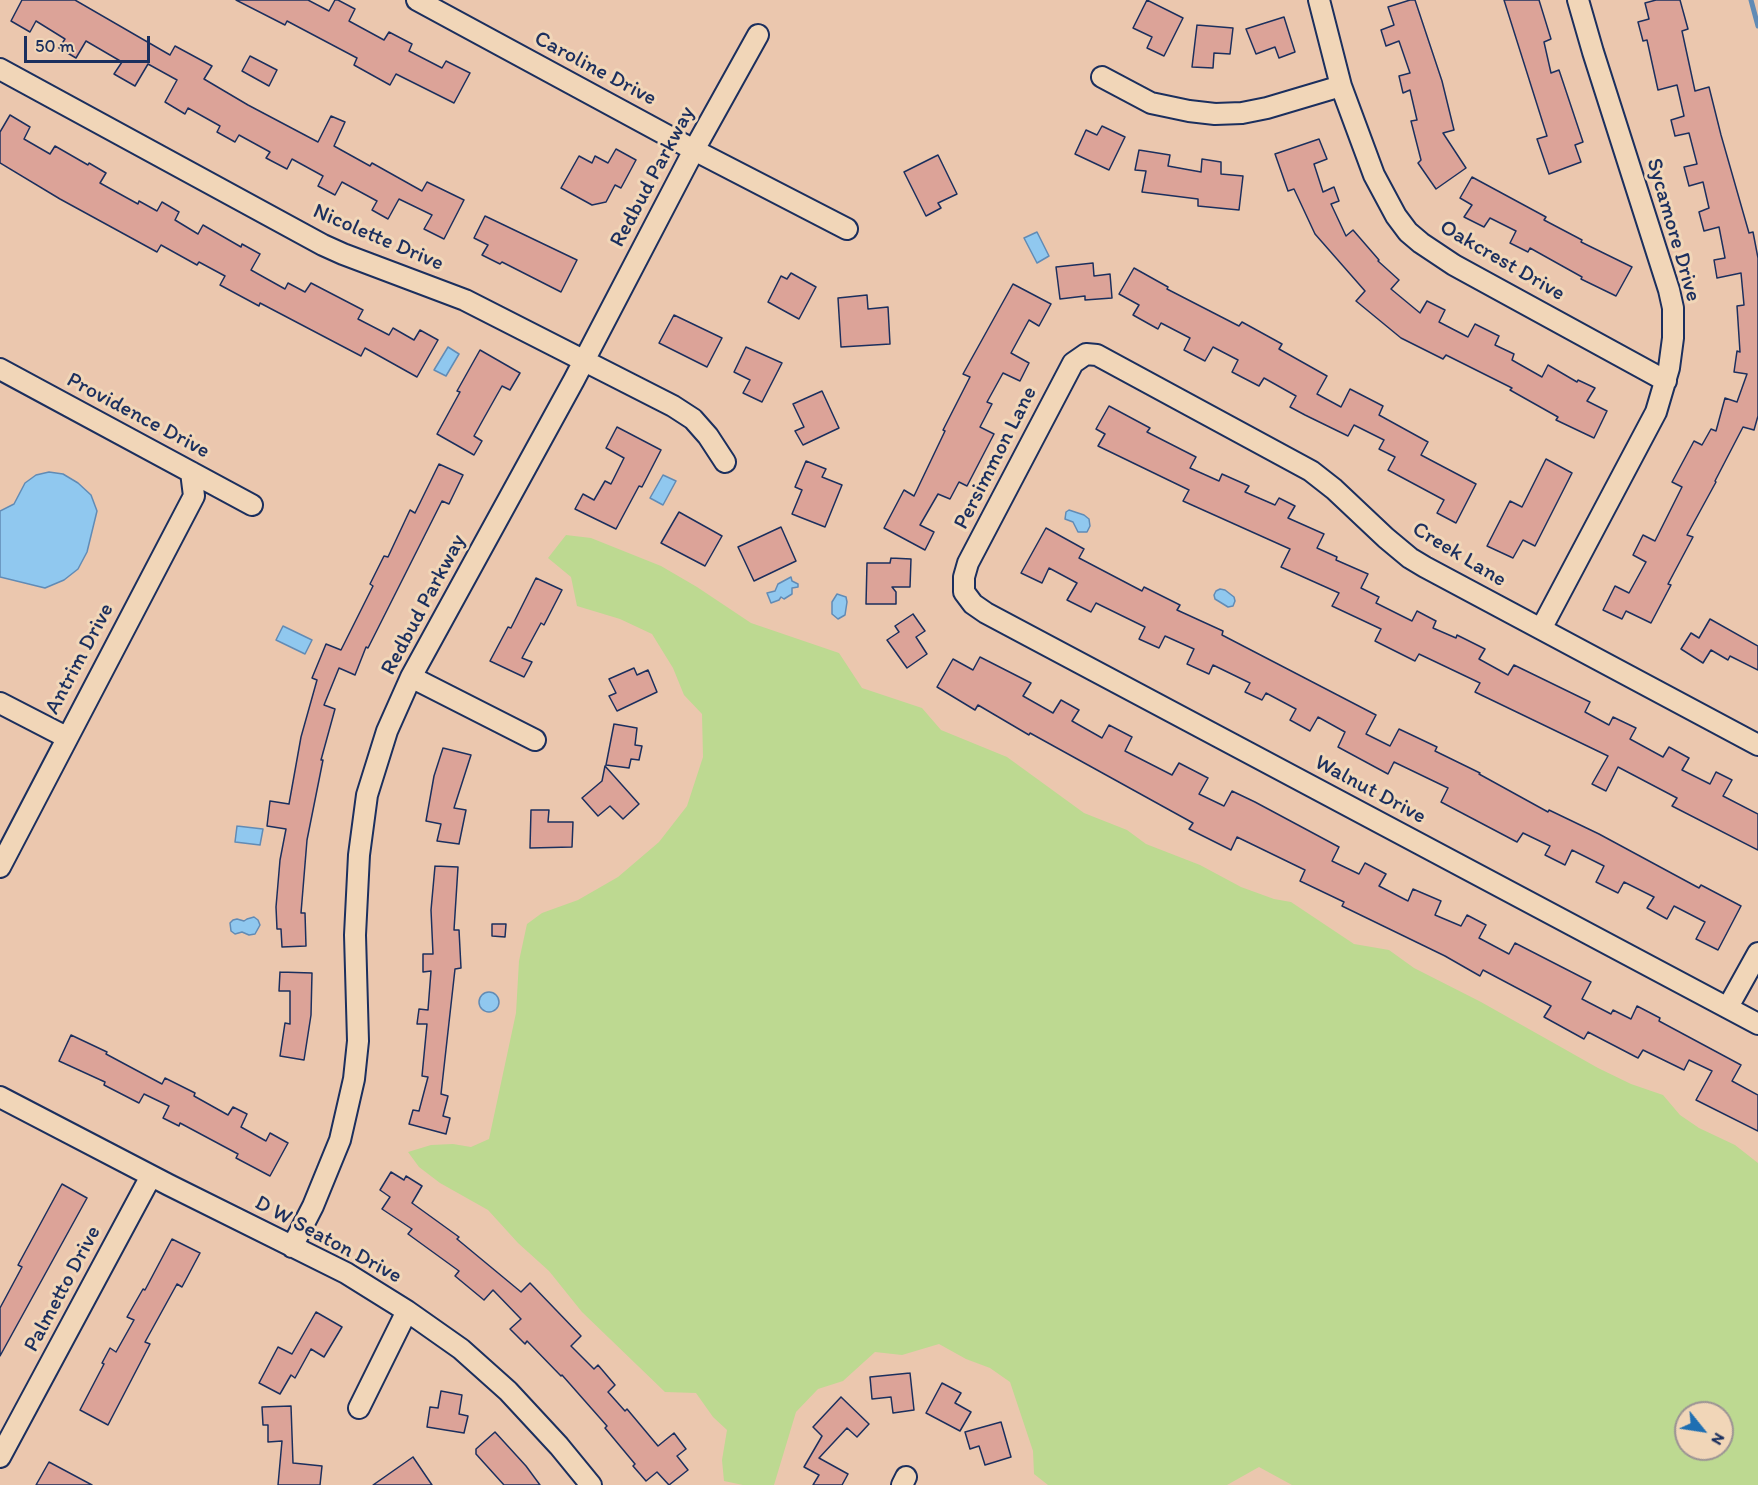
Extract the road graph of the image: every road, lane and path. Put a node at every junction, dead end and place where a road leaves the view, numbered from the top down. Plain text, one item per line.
1 (417, 0) edge
2 (1319, 0) edge
3 (1578, 0) edge
4 (758, 35) dead end
5 (0, 69) edge
6 (1102, 77) dead end
7 (1341, 86) junction
8 (694, 150) junction
9 (847, 230) dead end
10 (1086, 354) joint
11 (584, 362) junction
12 (0, 369) edge
13 (1666, 381) junction
14 (725, 462) dead end
15 (191, 472) junction
16 (252, 505) dead end
17 (964, 592) joint
18 (1541, 629) junction
19 (411, 677) junction
20 (0, 703) edge
21 (66, 737) junction
22 (535, 740) dead end
23 (1758, 745) edge
24 (0, 867) edge
25 (1758, 953) edge
26 (1728, 1007) junction
27 (1758, 1024) edge
28 (0, 1097) edge
29 (151, 1176) junction
30 (291, 1247) junction
31 (407, 1311) junction
32 (359, 1408) dead end
33 (0, 1457) edge
34 (591, 1485) edge

1 - 8 street, Caroline Drive
2 - 7 street, Oakcrest Drive
3 - 13 street, Sycamore Drive
4 - 8 street, Redbud Parkway
5 - 11 street, Nicolette Drive
6 - 7 street
7 - 13 street, Oakcrest Drive
8 - 9 street, Caroline Drive
8 - 11 street, Redbud Parkway
10 - 17 street, Persimmon Lane
10 - 18 street, Creek Lane
11 - 14 street, Nicolette Drive
11 - 19 street, Redbud Parkway
12 - 15 street, Providence Drive
13 - 18 street, Sycamore Drive
15 - 16 street, Providence Drive
15 - 21 street, Antrim Drive
17 - 26 street, Walnut Drive
18 - 23 street, Creek Lane
19 - 22 street
19 - 30 street, Redbud Parkway
20 - 21 street
21 - 24 street, Antrim Drive
25 - 26 street
26 - 27 street, Walnut Drive
28 - 29 street, D W Seaton Drive
29 - 30 street, D W Seaton Drive
29 - 33 street, Palmetto Drive
30 - 31 street, D W Seaton Drive
31 - 32 street
31 - 34 street, D W Seaton Drive

